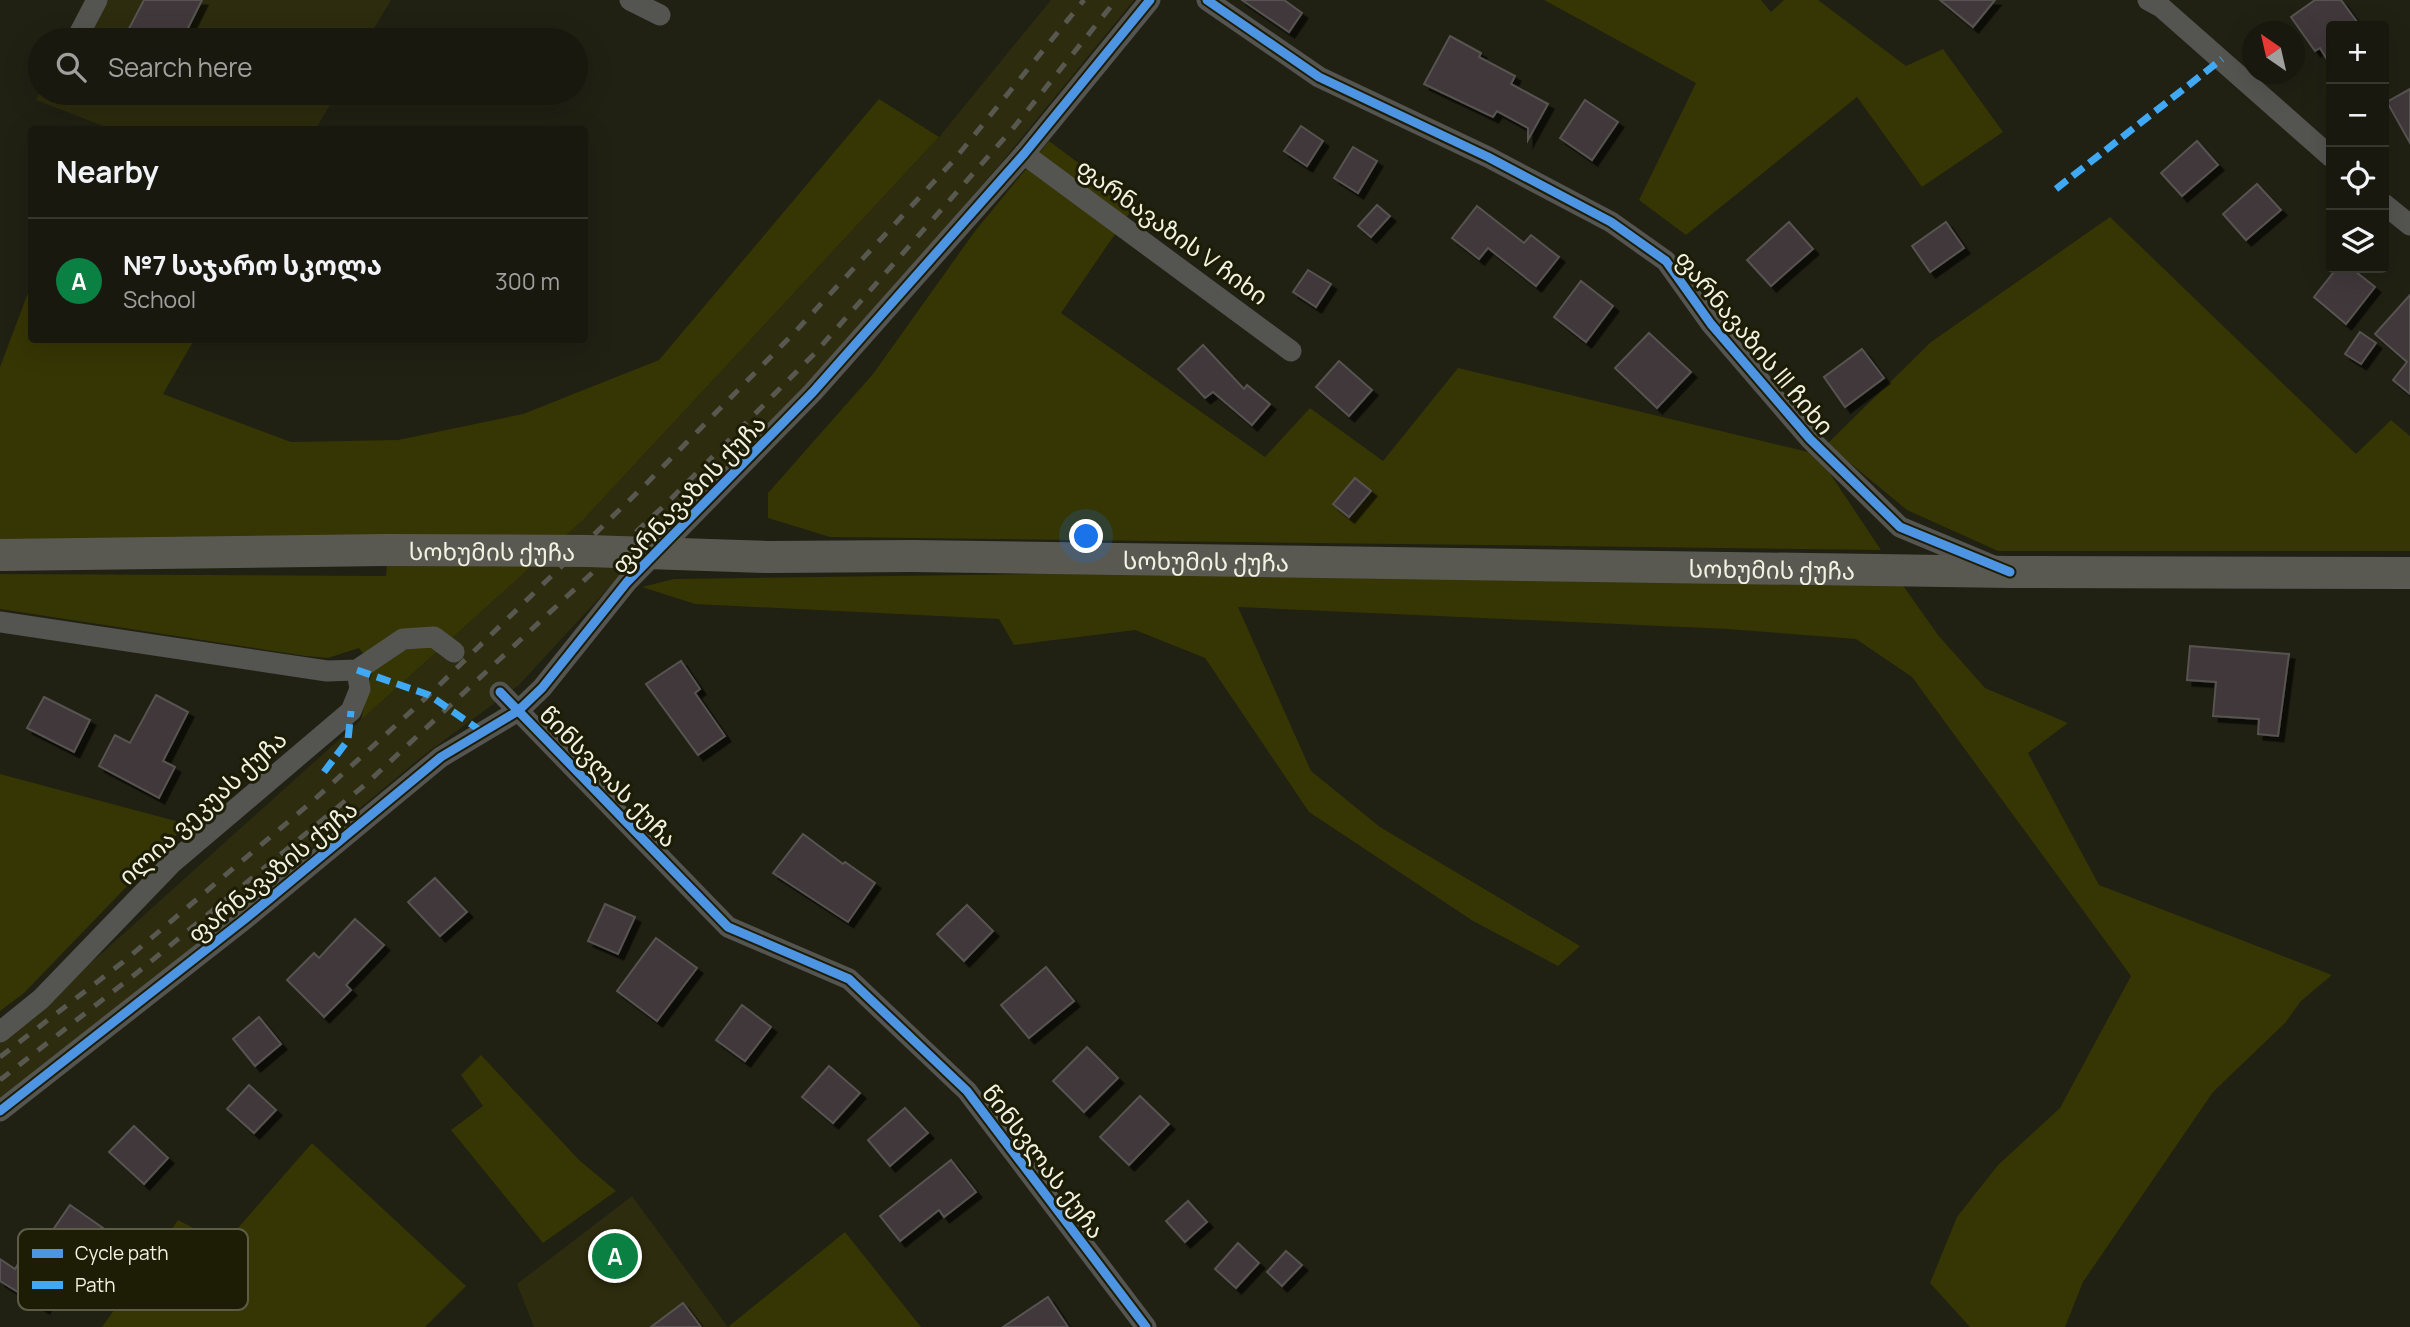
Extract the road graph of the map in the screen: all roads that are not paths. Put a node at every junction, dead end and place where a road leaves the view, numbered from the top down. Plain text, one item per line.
1 (97, 0) edge
2 (630, 0) edge
3 (1150, 0) edge
4 (1207, 0) edge
5 (2148, 0) edge
6 (660, 15) dead end
7 (82, 28) edge
8 (2326, 153) edge
9 (1024, 154) junction
10 (2389, 208) edge
11 (2410, 225) edge
12 (1291, 351) dead end
13 (0, 555) edge
14 (2010, 572) junction
15 (2410, 573) edge
16 (0, 622) edge
17 (454, 652) dead end
18 (357, 670) junction
19 (500, 692) dead end
20 (519, 711) junction
21 (0, 1032) edge
22 (0, 1111) edge
23 (1146, 1327) edge

1 - 7 street
2 - 6 street
3 - 9 street, ფარნავაზის ქუჩა
4 - 14 street, ფარნავაზის III ჩიხი
5 - 8 street
9 - 12 street, ფარნავაზის V ჩიხი
9 - 20 street, ფარნავაზის ქუჩა
10 - 11 street
13 - 14 highway, სოხუმის ქუჩა, bridge
14 - 15 highway, სოხუმის ქუჩა
16 - 18 street
17 - 18 street
18 - 21 street, ილია ვეკუას ქუჩა
19 - 20 street, წინსვლას ქუჩა
20 - 22 street, ფარნავაზის ქუჩა
20 - 23 street, წინსვლას ქუჩა

